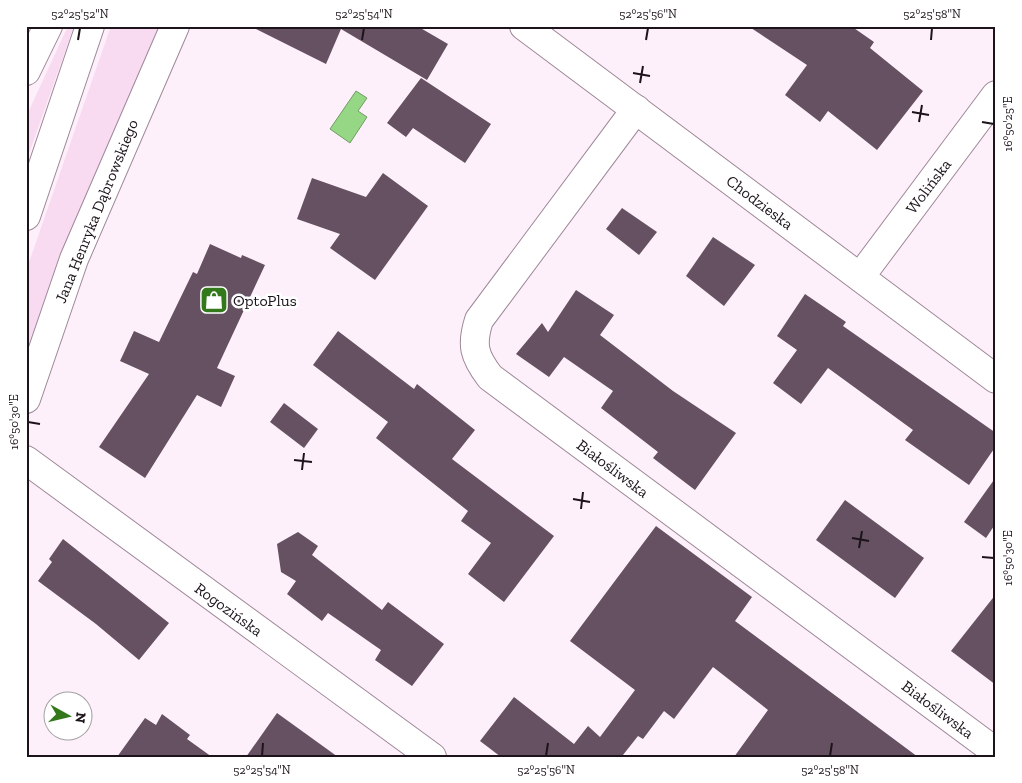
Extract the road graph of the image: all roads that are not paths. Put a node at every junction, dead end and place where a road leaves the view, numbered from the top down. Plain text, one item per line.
1 (48, 26) edge
2 (90, 26) edge
3 (175, 26) edge
4 (524, 26) edge
5 (26, 71) edge
6 (996, 95) edge
7 (636, 109) junction
8 (26, 216) edge
9 (860, 276) junction
10 (996, 378) edge
11 (26, 399) edge
12 (26, 460) edge
13 (996, 752) edge
14 (432, 757) edge

1 - 5 street
2 - 8 street
3 - 11 street, Jana Henryka Dąbrowskiego
4 - 7 street, Chodzieska
6 - 9 street, Wolińska
7 - 9 street, Chodzieska
7 - 13 street, Białośliwska
9 - 10 street, Chodzieska
12 - 14 street, Rogozińska

